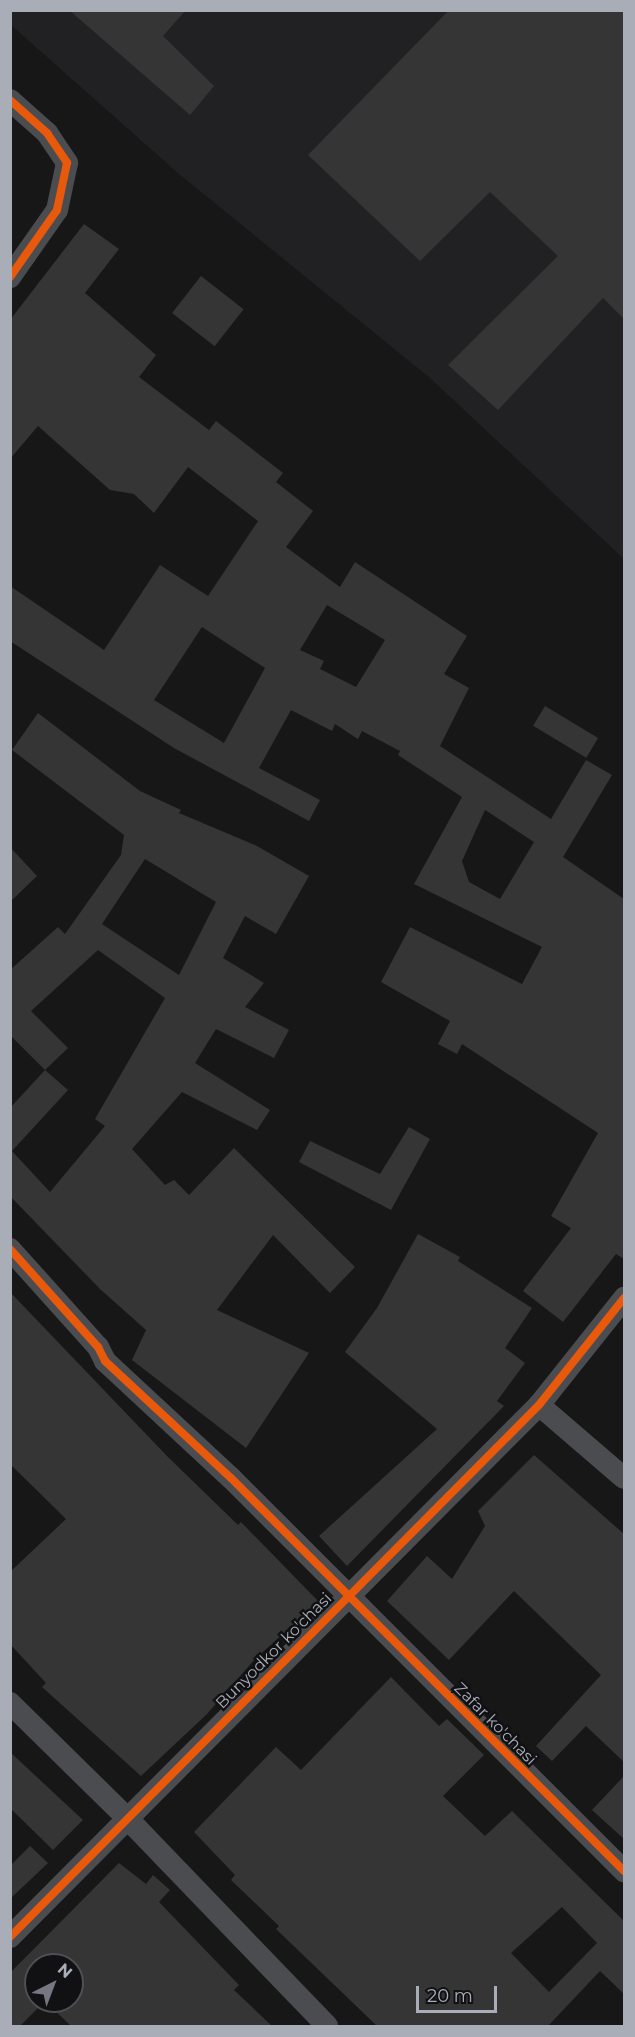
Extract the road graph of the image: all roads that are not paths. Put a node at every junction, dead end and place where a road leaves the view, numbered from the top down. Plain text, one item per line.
1 (10, 100) edge
2 (10, 277) edge
3 (10, 1249) edge
4 (624, 1298) edge
5 (539, 1405) junction
6 (624, 1478) edge
7 (347, 1597) junction
8 (10, 1703) edge
9 (126, 1817) junction
10 (624, 1871) edge
11 (10, 1937) edge
12 (327, 2026) edge

1 - 2 street
3 - 7 street, Zafar ko'chasi
4 - 5 street, Bunyodkor ko'chasi
5 - 6 street
5 - 7 street, Bunyodkor ko'chasi
7 - 9 street, Bunyodkor ko'chasi
7 - 10 street, Zafar ko'chasi
8 - 9 street
9 - 11 street, Bunyodkor ko'chasi
9 - 12 street

